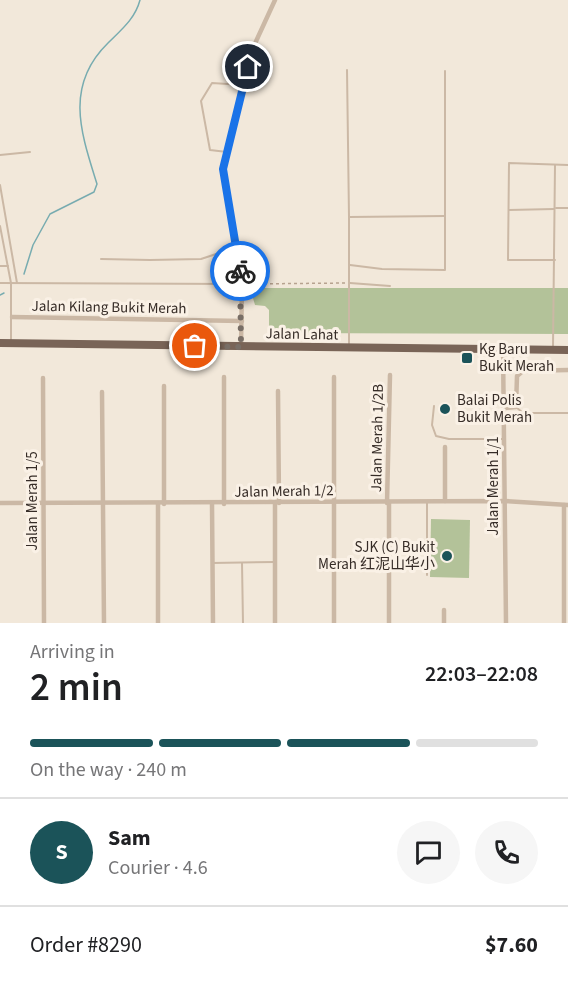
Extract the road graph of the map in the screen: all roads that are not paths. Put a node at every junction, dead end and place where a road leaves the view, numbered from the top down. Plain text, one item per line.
1 (275, 0) edge
2 (347, 70) dead end
3 (445, 70) dead end
4 (243, 85) junction
5 (30, 152) dead end
6 (227, 152) junction
7 (0, 155) edge
8 (555, 165) junction
9 (568, 165) edge
10 (0, 185) edge
11 (568, 208) edge
12 (555, 209) junction
13 (509, 210) junction
14 (445, 216) junction
15 (349, 217) junction
16 (0, 226) edge
17 (238, 255) junction
18 (101, 259) dead end
19 (555, 260) junction
20 (350, 265) junction
21 (0, 266) edge
22 (8, 266) junction
23 (0, 283) edge
24 (11, 283) junction
25 (17, 283) junction
26 (350, 283) junction
27 (242, 284) junction
28 (390, 286) dead end
29 (12, 317) junction
30 (242, 321) junction
31 (0, 344) edge
32 (12, 344) junction
33 (241, 347) junction
34 (349, 348) junction
35 (503, 348) junction
36 (553, 350) junction
37 (568, 350) edge
38 (568, 370) edge
39 (390, 375) dead end
40 (224, 377) dead end
41 (334, 377) dead end
42 (43, 378) dead end
43 (165, 386) dead end
44 (278, 391) dead end
45 (102, 392) dead end
46 (434, 406) dead end
47 (516, 407) junction
48 (504, 408) junction
49 (568, 413) edge
50 (505, 438) junction
51 (445, 447) dead end
52 (427, 501) junction
53 (445, 501) junction
54 (505, 501) junction
55 (334, 502) junction
56 (388, 502) junction
57 (0, 503) edge
58 (277, 503) junction
59 (44, 504) junction
60 (104, 504) junction
61 (161, 504) junction
62 (212, 504) junction
63 (224, 504) junction
64 (566, 505) edge
65 (275, 562) junction
66 (212, 563) junction
67 (242, 563) junction
68 (427, 575) dead end
69 (444, 610) dead end
70 (44, 623) edge
71 (104, 623) edge
72 (158, 623) edge
73 (213, 623) edge
74 (243, 623) edge
75 (275, 623) edge
76 (334, 623) edge
77 (389, 623) edge
78 (444, 623) edge
79 (506, 623) edge
80 (564, 623) edge

1 - 4 street
2 - 15 lane
3 - 14 lane
4 - 6 street
4 - 6 lane
5 - 7 lane
6 - 17 street
8 - 9 lane
8 - 12 lane
8 - 13 lane
10 - 25 lane
11 - 12 lane
12 - 13 lane
12 - 19 lane
13 - 19 lane
14 - 15 lane
14 - 20 lane
15 - 20 lane
16 - 22 lane
17 - 18 lane
17 - 27 street
19 - 36 lane
20 - 26 lane
21 - 22 lane
22 - 24 lane
23 - 24 lane
24 - 25 lane
24 - 29 lane
25 - 27 lane
26 - 28 lane
26 - 34 lane
27 - 30 street
29 - 30 street, Jalan Kilang Bukit Merah
29 - 32 lane
30 - 33 street
31 - 32 main road, Jalan Lahat
32 - 33 main road, Jalan Lahat
33 - 34 main road, Jalan Lahat
34 - 35 main road, Jalan Lahat
35 - 36 main road, Jalan Lahat
35 - 48 street, Jalan Merah 1/1
36 - 37 main road, Jalan Lahat
38 - 47 street
39 - 56 street, Jalan Merah 1/2B
40 - 63 street
41 - 55 street
42 - 59 street, Jalan Merah 1/5
43 - 61 street
44 - 58 street
45 - 60 street
46 - 50 lane
47 - 48 street
47 - 49 lane
48 - 50 street, Jalan Merah 1/1
50 - 54 street, Jalan Merah 1/1
51 - 53 street
52 - 53 street, Jalan Merah 1/2
52 - 56 street, Jalan Merah 1/2
52 - 68 lane
53 - 54 street, Jalan Merah 1/2
54 - 64 street, Jalan Merah 1/2
54 - 79 street, Jalan Merah 1/1
55 - 56 street, Jalan Merah 1/2
55 - 58 street, Jalan Merah 1/2
55 - 76 street
56 - 77 street, Jalan Merah 1/2B
57 - 59 street, Jalan Merah 1/2
58 - 63 street, Jalan Merah 1/2
58 - 65 street
59 - 60 street, Jalan Merah 1/2
59 - 70 street, Jalan Merah 1/5
60 - 61 street, Jalan Merah 1/2
60 - 71 street
61 - 62 street, Jalan Merah 1/2
61 - 72 street
62 - 63 street, Jalan Merah 1/2
62 - 66 street
64 - 80 street
65 - 67 lane
65 - 75 street
66 - 67 lane
66 - 73 street
67 - 74 lane
69 - 78 street

